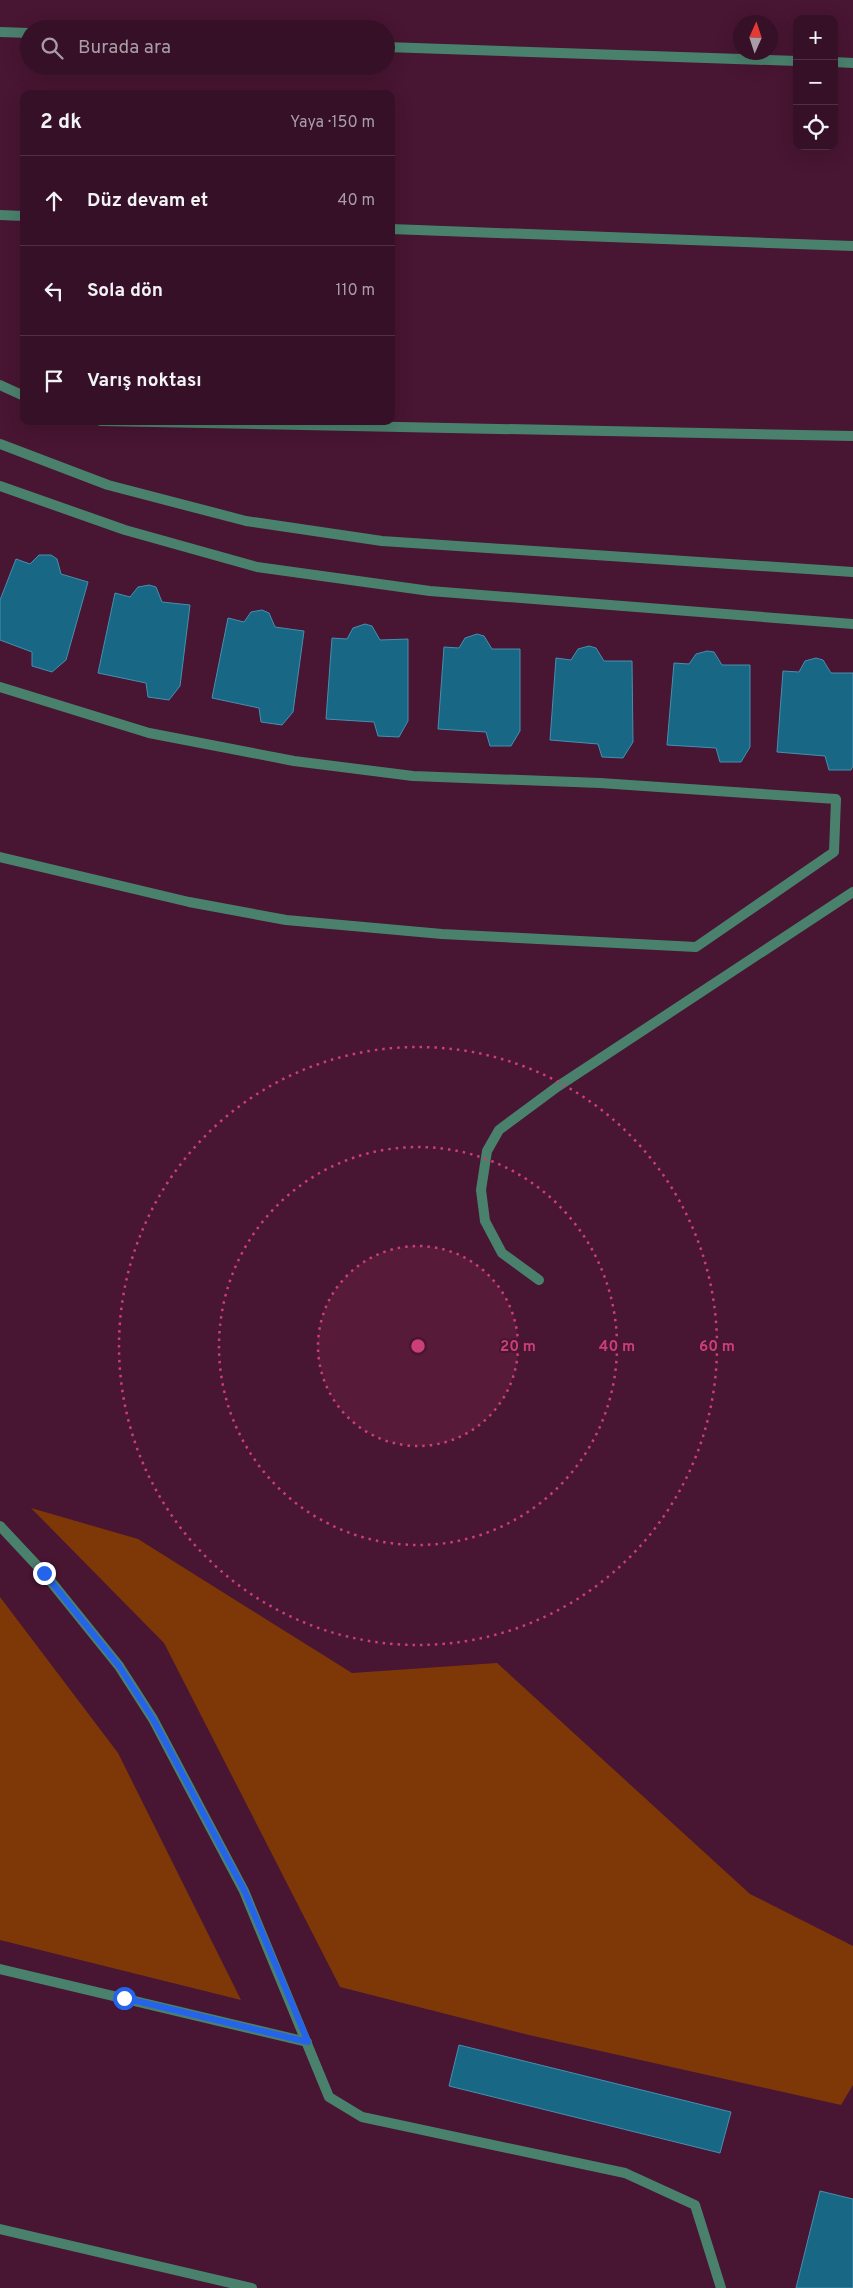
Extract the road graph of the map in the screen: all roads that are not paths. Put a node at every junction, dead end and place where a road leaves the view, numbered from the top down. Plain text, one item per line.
1 (0, 32) edge
2 (20, 33) edge
3 (395, 47) edge
4 (793, 61) edge
5 (838, 62) edge
6 (853, 63) edge
7 (0, 215) edge
8 (20, 216) edge
9 (395, 229) edge
10 (853, 246) edge
11 (0, 385) edge
12 (20, 394) edge
13 (302, 425) edge
14 (853, 436) edge
15 (0, 444) edge
16 (0, 486) edge
17 (853, 572) edge
18 (853, 624) edge
19 (0, 688) edge
20 (0, 857) edge
21 (853, 892) edge
22 (539, 1280) dead end
23 (0, 1526) edge
24 (0, 1969) edge
25 (308, 2042) junction
26 (0, 2229) edge
27 (252, 2288) edge
28 (721, 2288) edge

1 - 2 street
3 - 4 street
5 - 6 street
7 - 8 street
9 - 10 street
11 - 12 street
13 - 14 street
15 - 17 street
16 - 18 street
19 - 20 street
21 - 22 street
23 - 25 street
24 - 25 street
25 - 28 street
26 - 27 street

